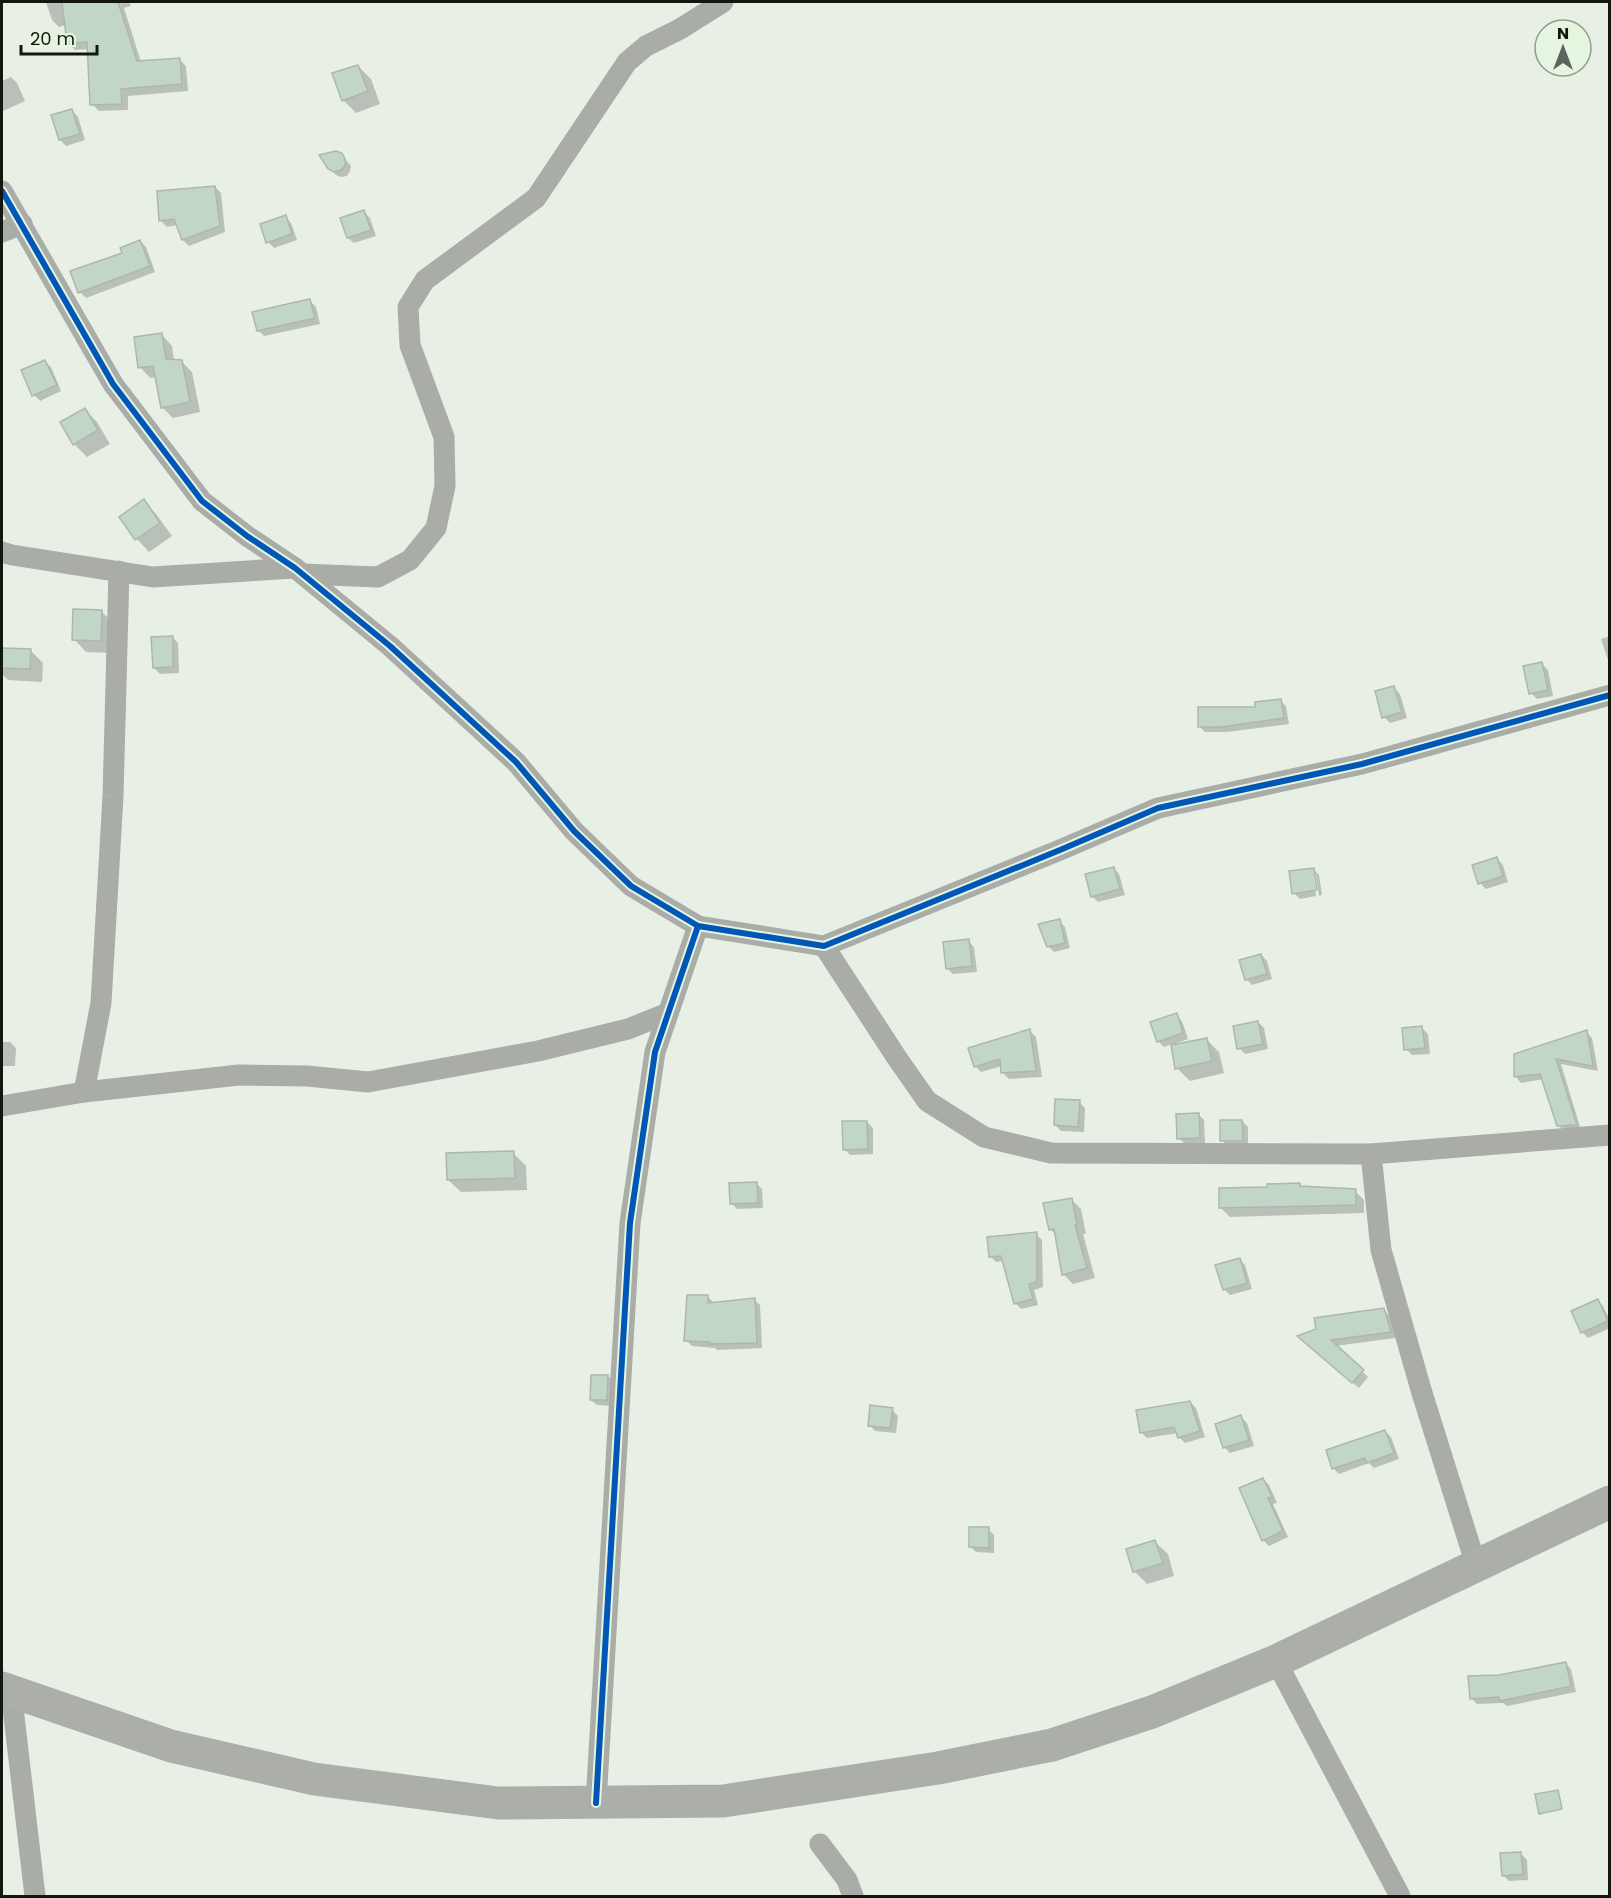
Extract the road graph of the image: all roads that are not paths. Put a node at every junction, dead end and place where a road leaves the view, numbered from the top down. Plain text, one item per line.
1 (723, 2) edge
2 (2, 191) edge
3 (22, 224) junction
4 (2, 232) edge
5 (2, 552) edge
6 (299, 571) junction
7 (119, 572) junction
8 (1610, 695) edge
9 (698, 926) junction
10 (824, 946) junction
11 (668, 1013) junction
12 (84, 1092) junction
13 (2, 1106) edge
14 (1610, 1135) edge
15 (1371, 1154) junction
16 (1610, 1502) edge
17 (1476, 1565) junction
18 (1276, 1661) junction
19 (6, 1689) edge
20 (596, 1803) junction
21 (820, 1844) dead end
22 (35, 1896) edge
23 (852, 1896) edge
24 (1400, 1896) edge

1 - 6 street
2 - 3 street
3 - 4 street
3 - 6 street
5 - 7 street
6 - 7 street
6 - 9 street
7 - 12 street
8 - 10 street
9 - 10 street
9 - 11 street
10 - 15 street
11 - 12 street
11 - 20 street
12 - 13 street
14 - 15 street
15 - 17 street
16 - 17 main road
17 - 18 main road
18 - 20 main road
18 - 24 street
19 - 20 main road
19 - 22 street
21 - 23 street

